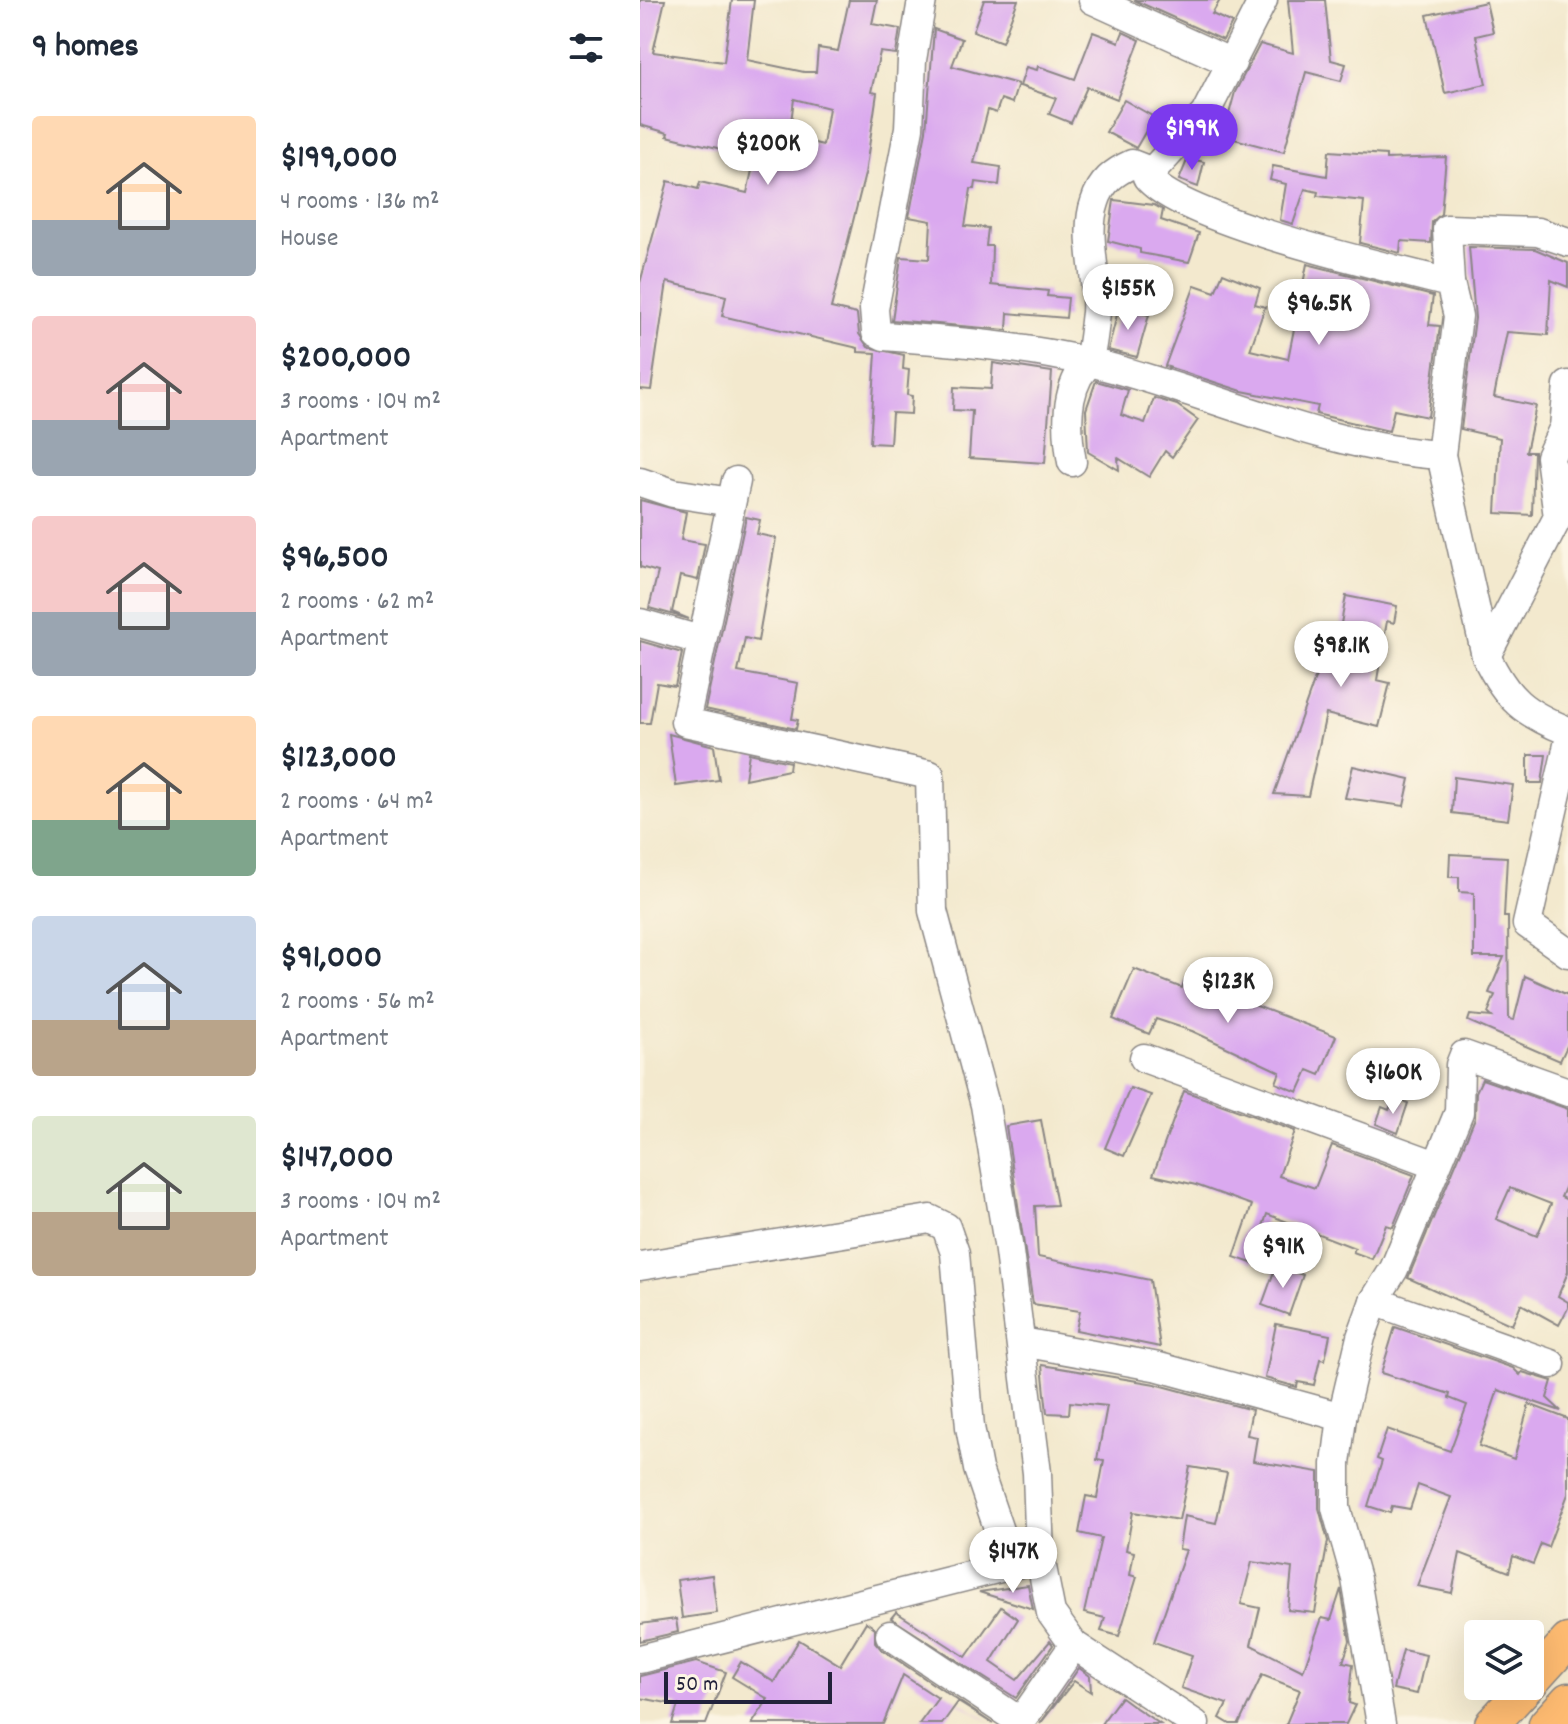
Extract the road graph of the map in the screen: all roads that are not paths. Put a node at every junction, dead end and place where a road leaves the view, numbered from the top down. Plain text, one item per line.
1 (922, 0) edge
2 (1093, 0) edge
3 (1263, 0) edge
4 (1232, 63) junction
5 (1150, 171) junction
6 (1568, 242) edge
7 (1450, 283) junction
8 (1088, 362) junction
9 (1568, 385) edge
10 (1441, 455) junction
11 (1072, 462) dead end
12 (640, 482) edge
13 (640, 623) edge
14 (700, 640) junction
15 (1486, 656) junction
16 (1568, 731) edge
17 (1568, 745) edge
18 (1568, 953) edge
19 (1144, 1058) dead end
20 (1568, 1092) edge
21 (1436, 1165) junction
22 (640, 1266) edge
23 (1374, 1301) junction
24 (1022, 1342) junction
25 (1551, 1364) dead end
26 (1342, 1417) junction
27 (1040, 1557) junction
28 (1011, 1566) junction
29 (890, 1635) dead end
30 (1568, 1641) edge
31 (1074, 1645) junction
32 (640, 1659) edge
33 (1544, 1667) edge
34 (1514, 1700) edge
35 (1568, 1700) edge
36 (1020, 1723) edge
37 (1195, 1724) edge
38 (1381, 1724) edge
39 (1492, 1724) edge
40 (1546, 1724) edge

1 - 8 street
2 - 4 street
3 - 4 street
4 - 5 street
5 - 7 street
5 - 8 street
6 - 7 street
7 - 10 street
8 - 10 street
8 - 11 street
9 - 15 street
10 - 15 street
12 - 14 street
13 - 14 street
14 - 24 street
15 - 16 street
17 - 18 street
19 - 21 street
20 - 21 street
21 - 23 street
22 - 28 street
23 - 25 street
23 - 26 street
24 - 26 street
24 - 27 street
26 - 38 street
27 - 28 street
27 - 31 street
28 - 32 street
29 - 36 street
30 - 33 main road
31 - 36 street
31 - 37 street
34 - 39 main road
35 - 40 main road

